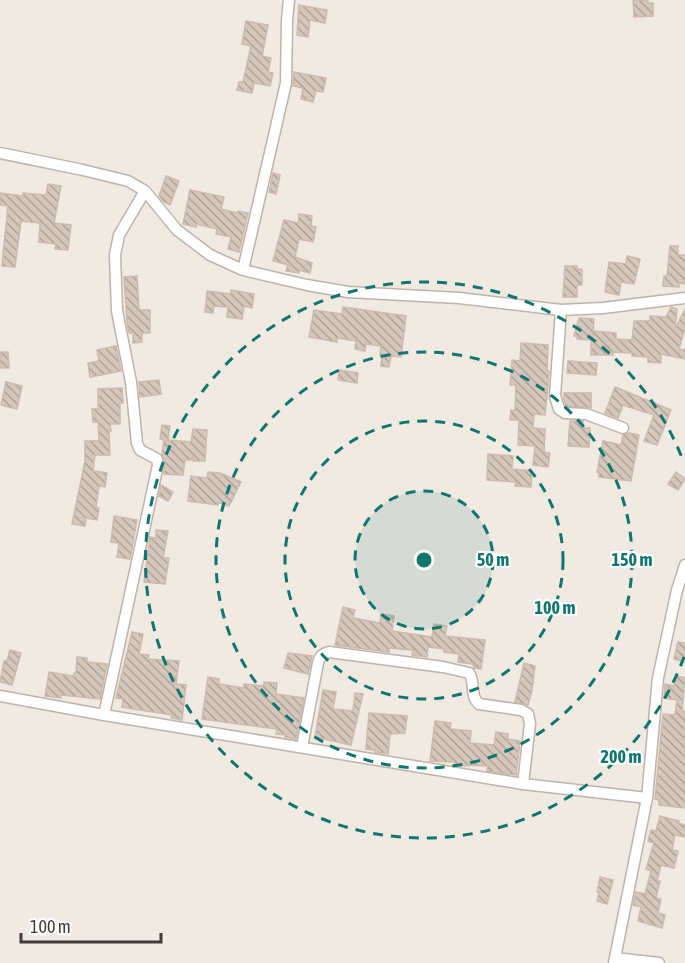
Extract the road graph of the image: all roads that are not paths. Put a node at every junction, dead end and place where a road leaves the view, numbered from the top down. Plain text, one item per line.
1 (289, 0) edge
2 (0, 153) edge
3 (145, 191) junction
4 (243, 270) junction
5 (685, 298) edge
6 (561, 310) junction
7 (623, 428) dead end
8 (685, 565) edge
9 (0, 696) edge
10 (104, 715) junction
11 (302, 747) junction
12 (523, 784) junction
13 (647, 798) junction
14 (615, 960) edge
15 (659, 963) edge

1 - 4 street
2 - 3 street
3 - 4 street
3 - 10 street
4 - 6 street
5 - 6 street
6 - 7 street
8 - 13 street
9 - 10 street
10 - 11 street
11 - 12 street
11 - 12 street
12 - 13 street
13 - 14 street
14 - 15 street

